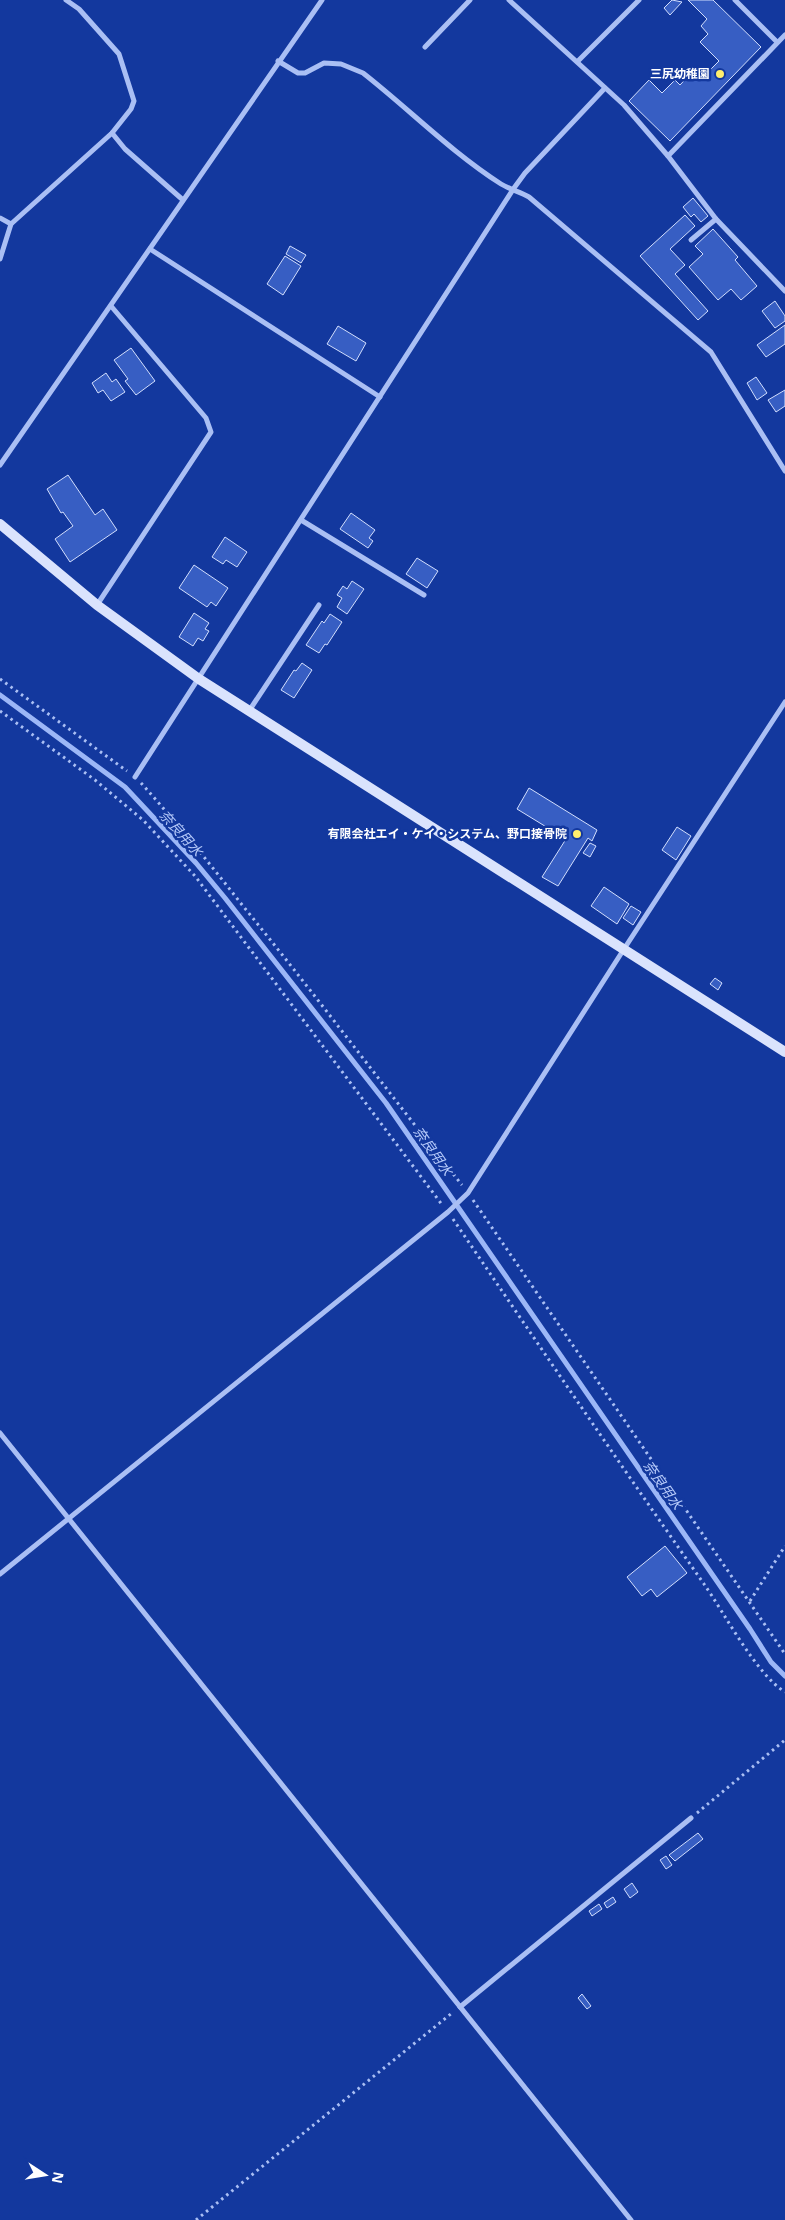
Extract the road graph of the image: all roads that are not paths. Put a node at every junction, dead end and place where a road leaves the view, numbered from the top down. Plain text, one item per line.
1 (66, 0) edge
2 (322, 0) edge
3 (470, 0) edge
4 (509, 0) edge
5 (639, 0) edge
6 (735, 0) edge
7 (785, 34) edge
8 (777, 42) junction
9 (425, 47) dead end
10 (278, 61) junction
11 (578, 61) junction
12 (605, 88) junction
13 (112, 132) junction
14 (668, 156) junction
15 (514, 188) junction
16 (184, 200) junction
17 (0, 218) edge
18 (716, 219) junction
19 (11, 224) junction
20 (691, 240) dead end
21 (150, 249) junction
22 (0, 259) edge
23 (785, 291) edge
24 (111, 306) junction
25 (380, 397) junction
26 (0, 465) edge
27 (785, 471) edge
28 (301, 520) junction
29 (0, 524) edge
30 (424, 595) dead end
31 (97, 605) junction
32 (319, 605) dead end
33 (199, 679) junction
34 (785, 702) edge
35 (249, 711) junction
36 (135, 777) road end
37 (624, 949) junction
38 (785, 1052) edge
39 (0, 1433) edge
40 (68, 1519) junction
41 (0, 1574) edge
42 (691, 1818) road end
43 (460, 2007) junction
44 (631, 2220) edge

1 - 13 street
2 - 10 street
3 - 9 street
4 - 11 street
5 - 11 street
6 - 8 street
7 - 8 street
8 - 14 street
10 - 15 street
10 - 16 street
11 - 12 street
12 - 14 street
12 - 15 street
13 - 16 street
13 - 19 street
14 - 18 street
15 - 25 street
15 - 27 street
16 - 21 street
17 - 19 street
18 - 20 street
18 - 23 street
19 - 22 street
21 - 24 street
21 - 25 street
24 - 26 street
24 - 31 street
25 - 28 street
28 - 30 street
28 - 33 street
29 - 31 street
31 - 33 street
32 - 35 street
33 - 35 street
33 - 36 street
34 - 37 street
35 - 37 street
37 - 38 street
37 - 40 street
39 - 40 street
40 - 41 street
40 - 43 street
42 - 43 street
43 - 44 street

